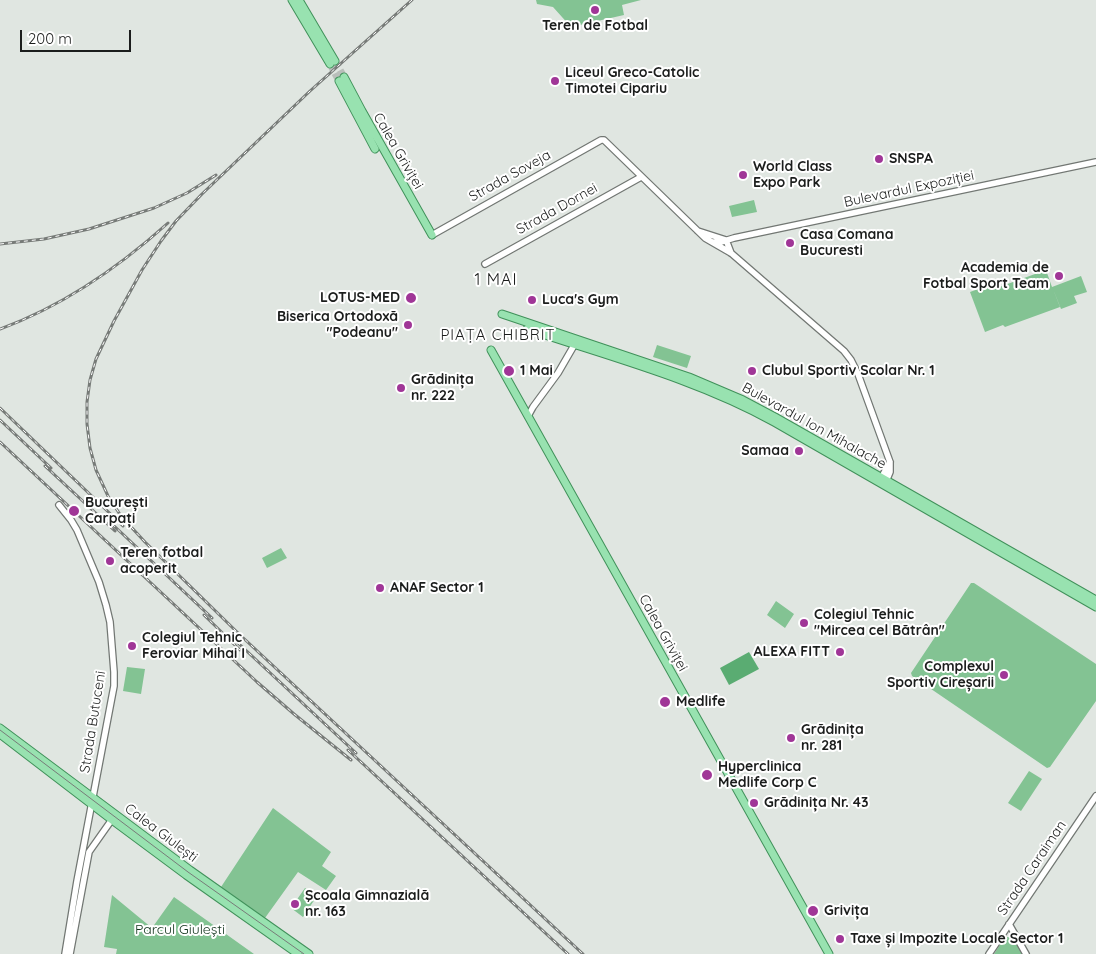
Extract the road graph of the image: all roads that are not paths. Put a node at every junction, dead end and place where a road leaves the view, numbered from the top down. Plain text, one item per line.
1 (292, 0) edge
2 (299, 0) edge
3 (342, 79) tunnel mouth
4 (1096, 162) edge
5 (641, 177) junction
6 (697, 230) junction
7 (432, 235) joint
8 (726, 240) junction
9 (714, 242) junction
10 (724, 249) junction
11 (731, 253) junction
12 (485, 264) dead end
13 (502, 314) dead end
14 (526, 329) dead end
15 (576, 342) junction
16 (491, 350) dead end
17 (528, 416) junction
18 (890, 465) junction
19 (882, 481) junction
20 (896, 486) junction
21 (59, 505) dead end
22 (1096, 600) edge
23 (1096, 607) edge
24 (0, 728) edge
25 (0, 734) edge
26 (1096, 796) edge
27 (93, 801) junction
28 (114, 818) junction
29 (86, 851) junction
30 (1010, 924) junction
31 (1002, 935) junction
32 (1016, 935) junction
33 (65, 954) edge
34 (70, 954) edge
35 (298, 954) edge
36 (309, 954) edge
37 (828, 954) edge
38 (988, 954) edge
39 (1026, 954) edge

1 - 2 main road
3 - 7 main road, Calea Griviței
4 - 8 street, Bulevardul Expoziției
5 - 6 street
5 - 7 street, Strada Soveja
5 - 12 street, Strada Dornei
6 - 8 street
6 - 9 street
8 - 9 street, Bulevardul Expoziției
8 - 10 street
8 - 11 street
9 - 10 street
10 - 11 street
11 - 18 street
13 - 15 main road, Bulevardul Ion Mihalache
14 - 15 main road, Bulevardul Ion Mihalache
15 - 17 street
15 - 19 main road, Bulevardul Ion Mihalache
16 - 17 main road, Calea Griviței
17 - 37 main road, Calea Griviței
18 - 19 street
18 - 20 street
19 - 20 main road, Bulevardul Ion Mihalache
19 - 23 main road, Bulevardul Ion Mihalache
20 - 22 main road, Bulevardul Ion Mihalache
21 - 27 street, Strada Butuceni
24 - 27 main road, Calea Giulești
25 - 27 main road, Calea Giulești
26 - 30 street, Strada Caraiman
27 - 28 main road, Calea Giulești
27 - 29 street, Strada Butuceni
28 - 29 street
28 - 35 main road, Calea Giulești
28 - 36 main road, Calea Giulești
29 - 33 street
29 - 34 street
30 - 31 street, Strada Caraiman
30 - 32 street
31 - 32 street
31 - 38 street, Strada Caraiman
32 - 39 street

